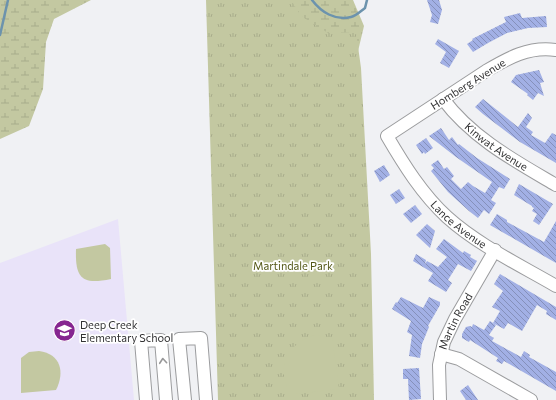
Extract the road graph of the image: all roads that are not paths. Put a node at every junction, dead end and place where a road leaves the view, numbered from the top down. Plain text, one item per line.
1 (556, 50) edge
2 (443, 100) junction
3 (387, 136) joint
4 (556, 185) edge
5 (495, 250) junction
6 (556, 286) edge
7 (441, 354) junction
8 (146, 400) edge
9 (166, 400) edge
10 (185, 400) edge
11 (206, 400) edge
12 (440, 400) edge
13 (531, 400) edge

1 - 2 street, Homberg Avenue
2 - 3 street, Homberg Avenue
2 - 4 street, Kinwat Avenue
3 - 5 street, Lance Avenue
5 - 6 street, Lance Avenue
5 - 7 street, Martin Road
7 - 12 street, Martin Road
7 - 13 street
9 -> 8 street
10 - 11 street

